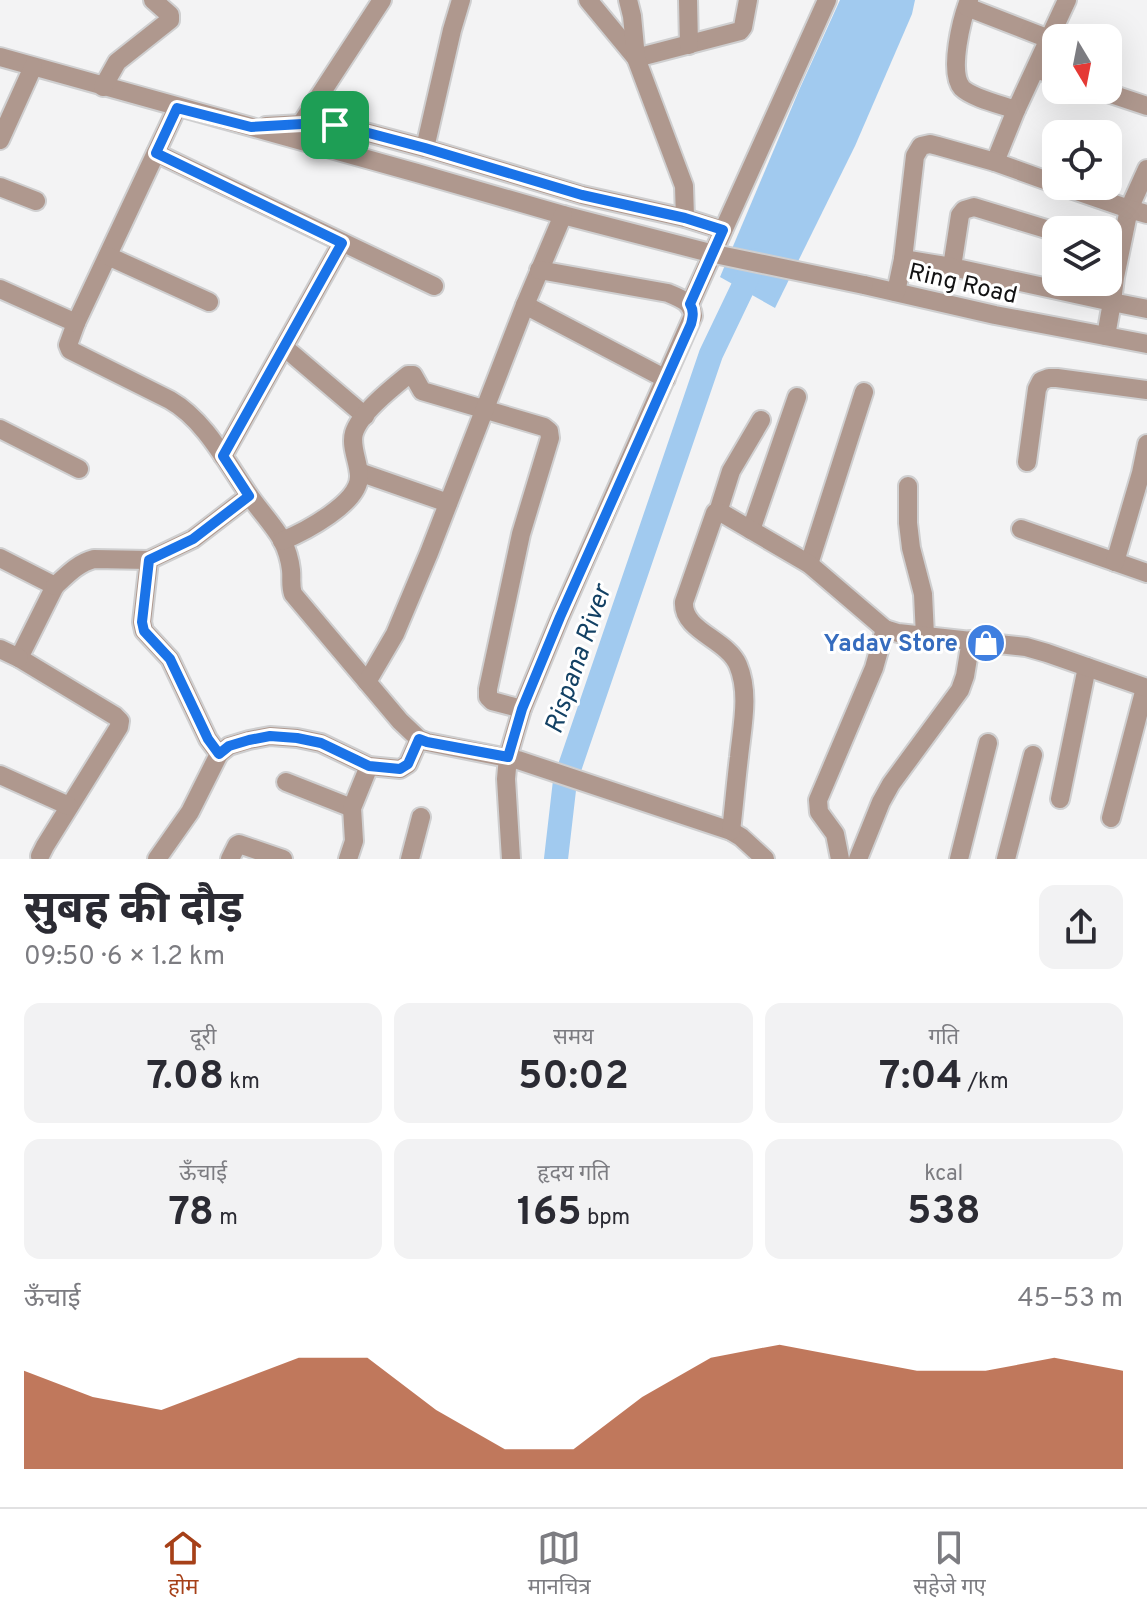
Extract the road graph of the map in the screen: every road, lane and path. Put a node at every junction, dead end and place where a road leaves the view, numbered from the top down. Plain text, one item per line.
1 (153, 0) edge
2 (382, 0) edge
3 (461, 0) edge
4 (588, 0) edge
5 (628, 0) edge
6 (688, 0) edge
7 (748, 0) edge
8 (827, 0) edge
9 (1067, 0) edge
10 (968, 4) edge
11 (1056, 24) edge
12 (1042, 36) edge
13 (689, 45) junction
14 (1042, 55) edge
15 (0, 57) edge
16 (636, 58) junction
17 (33, 67) junction
18 (1036, 69) junction
19 (1042, 71) edge
20 (103, 87) junction
21 (1122, 98) edge
22 (1147, 106) edge
23 (177, 108) junction
24 (1016, 110) junction
25 (301, 124) junction
26 (251, 127) junction
27 (0, 140) edge
28 (425, 148) junction
29 (156, 153) junction
30 (995, 162) junction
31 (1147, 169) edge
32 (1042, 179) edge
33 (0, 187) edge
34 (1103, 200) edge
35 (36, 201) dead end
36 (1138, 212) edge
37 (563, 215) junction
38 (685, 218) junction
39 (1042, 228) edge
40 (723, 230) junction
41 (342, 243) junction
42 (108, 256) junction
43 (903, 259) junction
44 (952, 267) junction
45 (539, 270) junction
46 (1042, 283) edge
47 (434, 286) dead end
48 (0, 289) edge
49 (896, 292) junction
50 (1092, 296) edge
51 (209, 302) dead end
52 (1112, 302) junction
53 (690, 304) junction
54 (525, 305) junction
55 (1147, 309) edge
56 (76, 323) junction
57 (1106, 336) junction
58 (1147, 344) edge
59 (284, 347) junction
60 (666, 379) junction
61 (1147, 390) edge
62 (864, 392) dead end
63 (797, 397) dead end
64 (484, 408) junction
65 (365, 416) junction
66 (761, 420) dead end
67 (0, 429) edge
68 (1147, 444) edge
69 (223, 456) junction
70 (1027, 462) dead end
71 (79, 469) dead end
72 (359, 472) junction
73 (908, 486) dead end
74 (249, 496) junction
75 (448, 503) junction
76 (720, 512) junction
77 (1021, 529) dead end
78 (751, 530) junction
79 (282, 541) junction
80 (0, 558) edge
81 (149, 560) junction
82 (1115, 562) junction
83 (809, 564) junction
84 (1147, 573) edge
85 (55, 586) junction
86 (885, 629) junction
87 (925, 636) junction
88 (971, 640) junction
89 (0, 649) edge
90 (19, 658) junction
91 (1087, 667) junction
92 (367, 682) junction
93 (1146, 688) edge
94 (522, 709) junction
95 (419, 739) junction
96 (988, 743) dead end
97 (219, 754) junction
98 (1033, 755) dead end
99 (513, 758) junction
100 (369, 766) junction
101 (0, 775) edge
102 (286, 782) dead end
103 (1060, 799) dead end
104 (69, 806) junction
105 (352, 808) junction
106 (421, 817) dead end
107 (1111, 818) dead end
108 (731, 831) junction
109 (43, 858) edge
110 (157, 859) edge
111 (230, 859) edge
112 (283, 859) edge
113 (348, 859) edge
114 (410, 859) edge
115 (511, 859) edge
116 (765, 859) edge
117 (840, 859) edge
118 (858, 859) edge
119 (959, 859) edge
120 (1006, 859) edge

1 - 20 street
2 - 25 street
3 - 28 street
4 - 16 street
5 - 16 street
6 - 13 street
7 - 13 street
8 - 40 street
9 - 11 street
10 - 12 street
10 - 24 street
13 - 16 street
14 - 18 street
15 - 17 street, Ring Road
16 - 38 street
17 - 20 street, Ring Road
17 - 27 street
18 - 19 street
18 - 24 street
20 - 23 street, Ring Road
21 - 22 street
23 - 26 street, Ring Road
23 - 29 street
24 - 30 street
25 - 26 street
25 - 28 street
26 - 37 street, Ring Road
28 - 38 street
29 - 41 street
29 - 42 street
30 - 32 street
30 - 43 street
31 - 36 street
33 - 35 street
34 - 36 street
36 - 52 street
37 - 45 street
37 - 49 street, Ring Road, bridge
38 - 40 street
39 - 44 street
40 - 53 street
41 - 47 street
41 - 59 street
42 - 51 street
42 - 56 street
43 - 44 street
43 - 49 street
44 - 46 street
45 - 53 street
45 - 54 street
48 - 56 street
49 - 57 street, Ring Road
50 - 52 street
52 - 55 street
52 - 57 street
53 - 60 street
54 - 60 street
54 - 64 street
56 - 69 street
57 - 58 street, Ring Road
59 - 65 street
59 - 69 street
60 - 94 street
61 - 70 street
62 - 83 street
63 - 78 street
64 - 65 street
64 - 75 street
64 - 94 street
65 - 72 street
66 - 76 street
67 - 71 street
68 - 82 street
69 - 74 street
72 - 75 street
72 - 79 street
73 - 87 street
74 - 79 street
74 - 81 street
75 - 92 street
76 - 78 street
76 - 108 street
77 - 82 street
78 - 83 street
79 - 92 street
80 - 85 street
81 - 85 street
81 - 97 street
82 - 84 street
83 - 86 street
85 - 90 street
86 - 87 street
86 - 117 street
87 - 88 street
88 - 91 street
88 - 118 street
89 - 90 street
90 - 104 street
91 - 93 street
91 - 103 street
92 - 95 street
93 - 107 street
94 - 99 street
95 - 99 street
95 - 100 street
96 - 119 street
97 - 100 street
97 - 110 street
98 - 120 street
99 - 108 street
99 - 115 street
100 - 105 street
101 - 104 street
102 - 105 street
104 - 109 street
105 - 113 street
106 - 114 street
108 - 116 street
111 - 112 street

